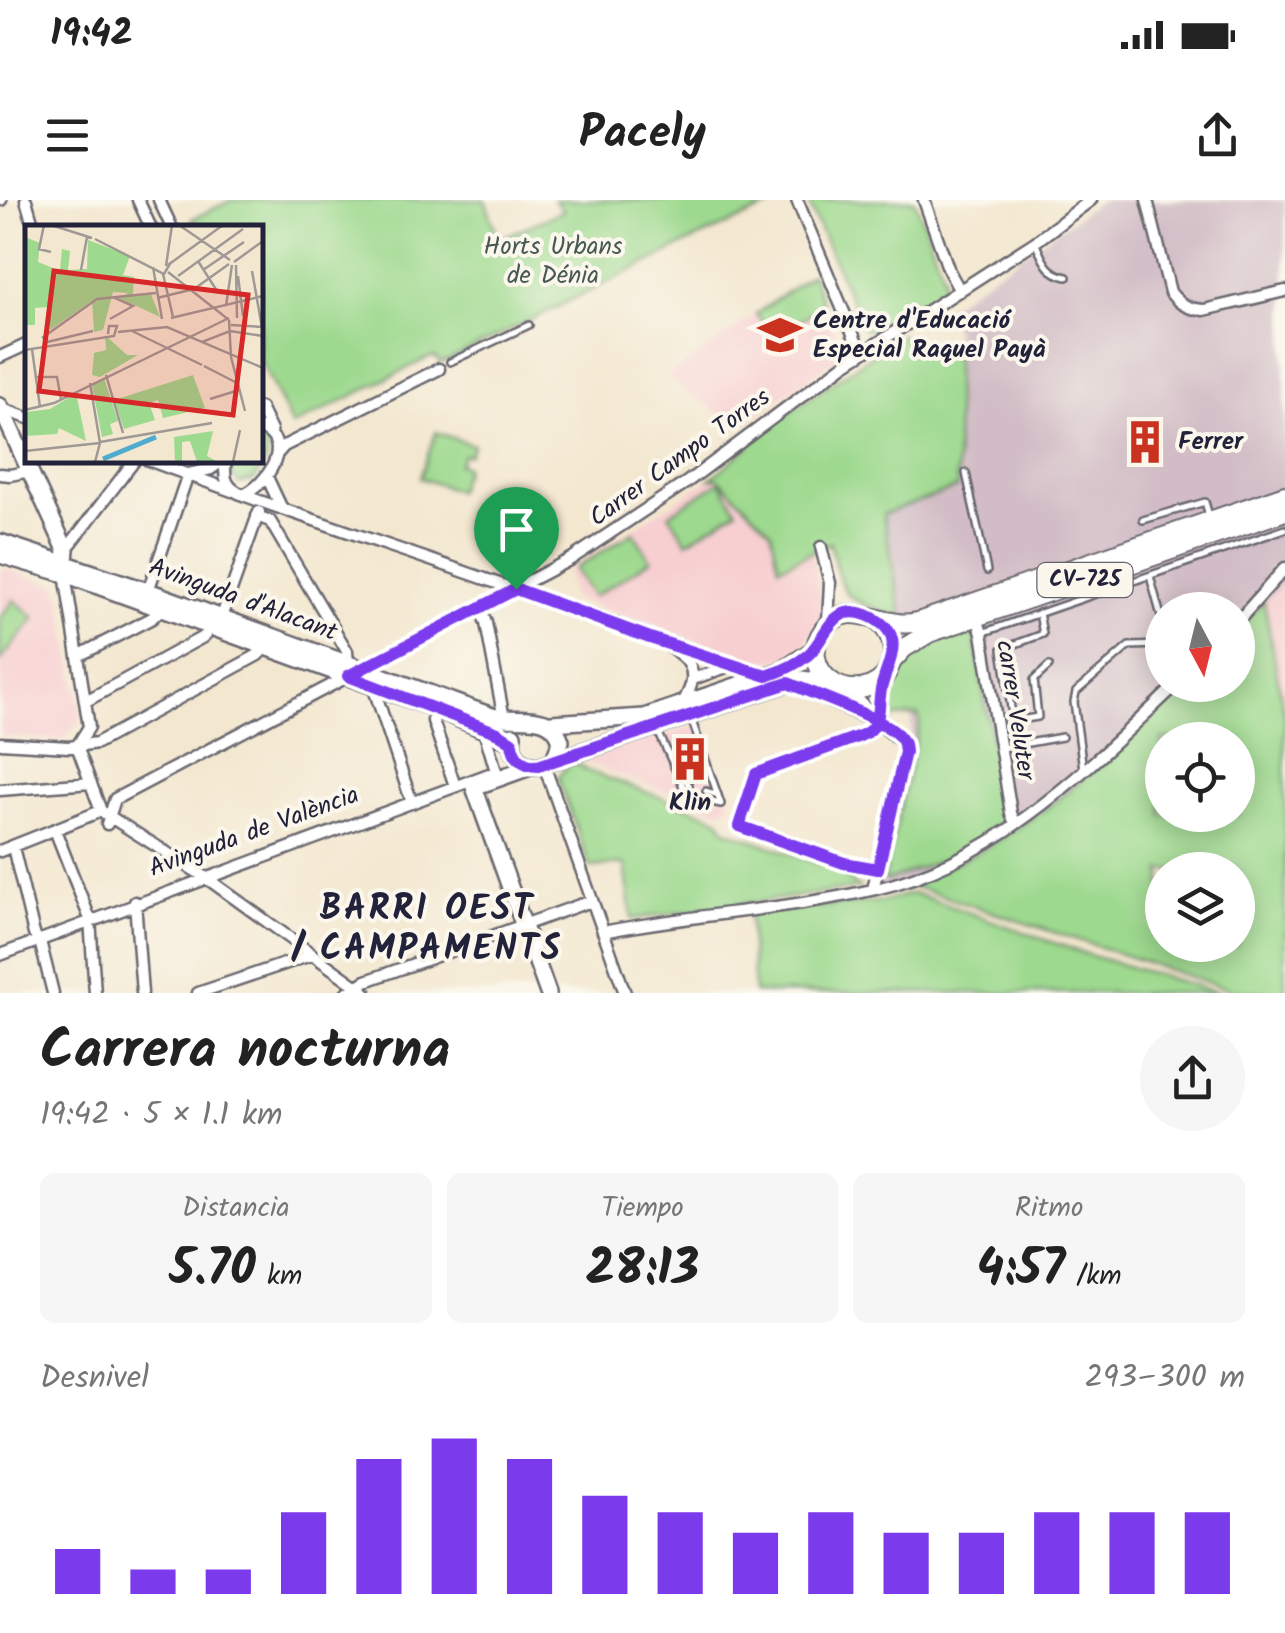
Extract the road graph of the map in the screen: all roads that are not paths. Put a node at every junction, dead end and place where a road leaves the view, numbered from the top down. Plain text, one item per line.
1 (26, 200) edge
2 (138, 200) edge
3 (158, 200) edge
4 (796, 200) edge
5 (924, 200) edge
6 (1091, 200) edge
7 (1147, 200) edge
8 (33, 225) edge
9 (150, 225) edge
10 (170, 225) edge
11 (1035, 242) junction
12 (1067, 276) dead end
13 (960, 291) junction
14 (1285, 291) edge
15 (529, 326) dead end
16 (25, 345) edge
17 (862, 352) junction
18 (0, 357) edge
19 (444, 366) joint
20 (1, 407) edge
21 (262, 412) edge
22 (25, 417) edge
23 (262, 429) edge
24 (273, 437) junction
25 (277, 454) junction
26 (25, 460) edge
27 (26, 462) edge
28 (134, 462) edge
29 (154, 462) edge
30 (222, 462) edge
31 (225, 462) edge
32 (30, 471) junction
33 (966, 472) dead end
34 (0, 474) edge
35 (188, 474) junction
36 (267, 477) junction
37 (237, 493) junction
38 (1285, 495) edge
39 (262, 502) junction
40 (283, 510) junction
41 (1285, 511) edge
42 (257, 516) junction
43 (1143, 520) dead end
44 (1210, 522) junction
45 (1285, 529) edge
46 (276, 530) junction
47 (1247, 533) junction
48 (0, 542) edge
49 (821, 547) dead end
50 (0, 555) edge
51 (65, 562) junction
52 (1285, 568) edge
53 (987, 571) dead end
54 (1150, 576) junction
55 (1106, 581) junction
56 (830, 583) junction
57 (516, 589) junction
58 (148, 592) junction
59 (1154, 592) edge
60 (1255, 602) edge
61 (480, 607) junction
62 (161, 608) junction
63 (1039, 613) junction
64 (853, 614) junction
65 (880, 622) junction
66 (216, 623) junction
67 (977, 626) junction
68 (826, 627) junction
69 (650, 638) junction
70 (817, 646) junction
71 (1145, 646) edge
72 (266, 647) junction
73 (78, 656) junction
74 (733, 665) junction
75 (1049, 666) dead end
76 (888, 669) junction
77 (352, 670) junction
78 (767, 676) junction
79 (693, 679) junction
80 (788, 683) junction
81 (832, 683) junction
82 (373, 686) junction
83 (850, 690) junction
84 (86, 700) junction
85 (1158, 702) edge
86 (434, 708) junction
87 (686, 710) junction
88 (504, 719) junction
89 (526, 720) junction
90 (878, 722) junction
91 (551, 723) junction
92 (482, 726) junction
93 (656, 729) junction
94 (1062, 737) dead end
95 (0, 743) edge
96 (77, 746) junction
97 (513, 746) junction
98 (1000, 748) junction
99 (543, 764) junction
100 (492, 772) junction
101 (1083, 772) junction
102 (90, 784) junction
103 (455, 786) junction
104 (474, 787) junction
105 (688, 789) dead end
106 (0, 790) edge
107 (706, 792) dead end
108 (718, 795) junction
109 (707, 800) dead end
110 (412, 802) junction
111 (106, 817) junction
112 (1013, 818) junction
113 (55, 830) junction
114 (13, 847) junction
115 (0, 851) edge
116 (878, 869) junction
117 (205, 877) junction
118 (873, 890) junction
119 (591, 901) junction
120 (134, 902) junction
121 (90, 919) junction
122 (524, 925) junction
123 (603, 932) junction
124 (38, 940) junction
125 (0, 955) edge
126 (311, 955) junction
127 (356, 991) edge
128 (201, 992) edge
129 (53, 993) edge
130 (95, 993) edge
131 (142, 993) edge
132 (548, 993) edge
133 (625, 993) edge

1 - 8 street
2 - 9 street
3 - 10 street
4 - 17 street
5 - 13 street
6 - 11 street, Carrer Campo Torres
7 - 14 street
11 - 12 lane
11 - 13 street, Carrer Campo Torres
13 - 17 street, Carrer Campo Torres
15 - 19 lane
16 - 18 street
17 - 57 street, Carrer Campo Torres
19 - 25 street
20 - 22 street
20 - 26 main road
21 - 24 street
23 - 24 street
24 - 25 street
25 - 36 street
27 - 32 main road
28 - 51 street
29 - 35 street
30 - 35 street
31 - 37 street
32 - 34 street
32 - 51 main road
33 - 53 lane
35 - 37 street
35 - 58 street
36 - 37 street
36 - 40 street
37 - 39 street
38 - 44 main road, CV-725
39 - 40 street
39 - 42 street
40 - 46 street
40 - 57 street
41 - 47 main road, CV-725
42 - 46 street
42 - 66 street
43 - 44 lane
44 - 65 main road, CV-725
45 - 47 lane
46 - 77 street
47 - 54 lane
47 - 55 main road, CV-725
48 - 51 main road, Avinguda d'Alacant
49 - 56 street
50 - 51 main road, Avinguda d'Alacant
51 - 58 main road, Avinguda d'Alacant
51 - 62 main road, Avinguda d'Alacant
51 - 73 street
52 - 60 street
54 - 55 lane
54 - 59 lane
55 - 63 lane
55 - 67 main road, CV-725
56 - 64 street
56 - 68 street
57 - 61 street, Carrer Campo Torres
57 - 69 street
58 - 66 main road, Avinguda d'Alacant
61 - 77 street, Carrer Campo Torres
61 - 88 street
62 - 66 main road, Avinguda d'Alacant
62 - 73 street
63 - 67 lane
63 - 75 lane
64 - 65 main road, CV-725
64 - 68 main road
65 - 76 main road
66 - 72 main road, Avinguda d'Alacant
66 - 77 main road, Avinguda d'Alacant
66 - 84 street
67 - 76 main road, CV-725
67 - 98 street, carrer Veluter
68 - 70 main road
69 - 74 street
69 - 79 street
70 - 78 main road
70 - 81 main road
71 - 101 lane
72 - 77 main road, Avinguda d'Alacant
72 - 96 street
73 - 84 street
74 - 78 street
74 - 79 street
76 - 83 main road, CV-725
76 - 90 street
77 - 82 main road, Avinguda d'Alacant
77 - 88 main road, Avinguda d'Alacant
77 - 111 street, Carrer Campo Torres
78 - 87 main road
79 - 87 street
80 - 81 main road
80 - 87 main road
80 - 90 street
81 - 83 main road
82 - 86 main road, Avinguda d'Alacant
82 - 110 street
83 - 90 street
84 - 96 street
85 - 101 street
86 - 92 main road, Avinguda d'Alacant
86 - 103 street
87 - 91 main road
87 - 93 main road
87 - 108 lane
88 - 89 main road, Avinguda d'Alacant
89 - 91 main road
89 - 97 main road
90 - 116 street
90 - 116 street
91 - 99 main road
92 - 97 main road, Avinguda d'Alacant
92 - 100 street
93 - 99 main road
93 - 105 lane
94 - 98 lane
95 - 96 street
96 - 102 street
97 - 99 main road
97 - 100 main road, Avinguda de València
98 - 112 street, carrer Veluter
99 - 104 main road
99 - 119 street
100 - 103 street, Avinguda de València
100 - 104 main road, Avinguda de València
101 - 112 street
102 - 106 street
102 - 111 street
103 - 110 street, Avinguda de València
104 - 122 main road
107 - 108 lane
108 - 109 lane
110 - 117 street, Avinguda de València
111 - 113 street, Carrer Campo Torres
111 - 117 street
112 - 118 street
113 - 114 street, Carrer Campo Torres
113 - 121 street
114 - 115 street, Carrer Campo Torres
114 - 124 street
116 - 118 street
117 - 120 street, Avinguda de València
117 - 126 street
118 - 123 street
119 - 122 street
119 - 123 street
120 - 121 street, Avinguda de València
120 - 131 street
121 - 124 street, Avinguda de València
121 - 130 street
122 - 127 street
122 - 132 main road
123 - 133 street
124 - 125 street, Avinguda de València
124 - 129 street
126 - 127 street
126 - 128 street

